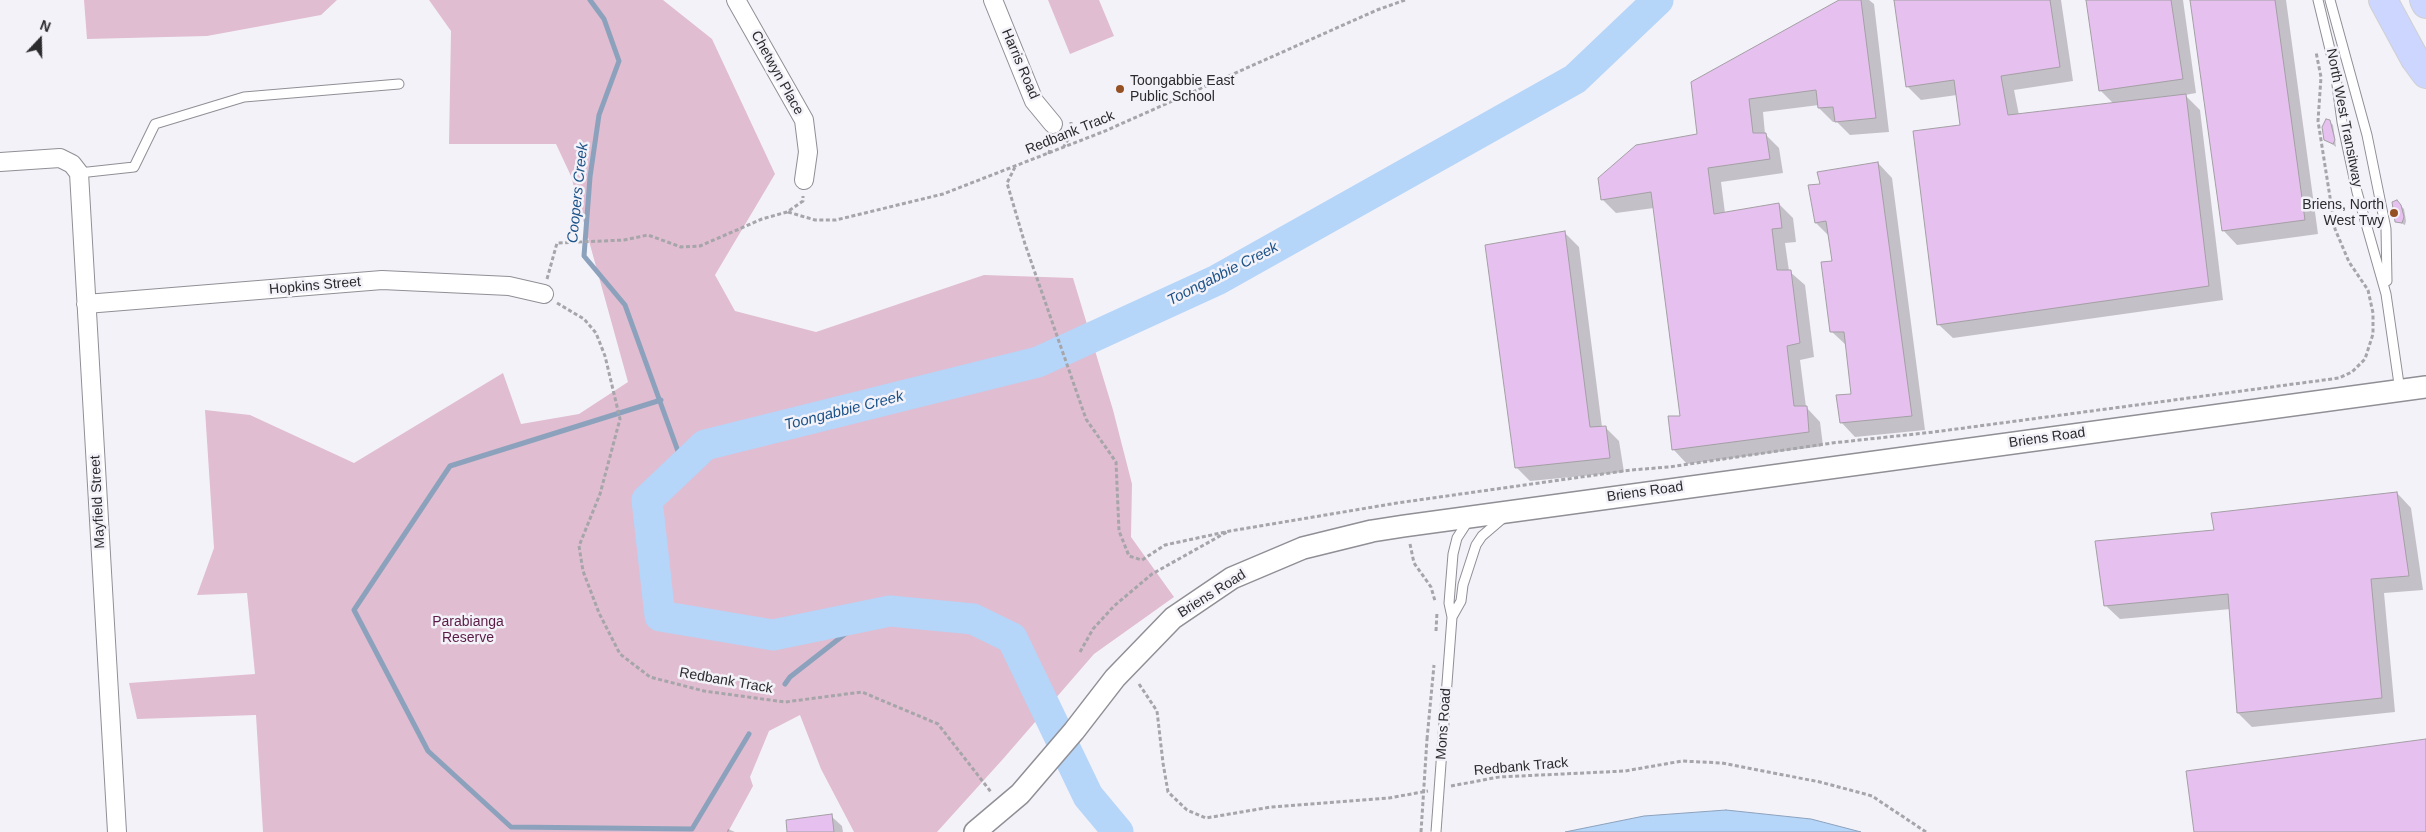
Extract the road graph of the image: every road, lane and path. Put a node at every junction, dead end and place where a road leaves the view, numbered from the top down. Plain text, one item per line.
1 (736, 0) edge
2 (993, 0) edge
3 (1405, 0) edge
4 (2318, 0) edge
5 (2330, 0) edge
6 (2383, 0) edge
7 (2424, 0) edge
8 (2426, 4) edge
9 (2315, 47) dead end
10 (2426, 74) edge
11 (399, 84) dead end
12 (1053, 124) dead end
13 (0, 162) edge
14 (1015, 167) junction
15 (79, 173) junction
16 (804, 180) dead end
17 (544, 294) junction
18 (2386, 294) junction
19 (86, 304) junction
20 (2426, 388) edge
21 (2400, 391) junction
22 (1512, 511) junction
23 (1472, 517) junction
24 (1230, 531) junction
25 (1409, 542) dead end
26 (1452, 617) junction
27 (1436, 638) dead end
28 (1080, 652) dead end
29 (1434, 657) dead end
30 (1139, 684) dead end
31 (1444, 788) dead end
32 (1435, 789) dead end
33 (991, 792) dead end
34 (117, 832) edge
35 (976, 832) edge
36 (1421, 832) edge
37 (1436, 832) edge
38 (1926, 832) edge

1 - 16 street, Chetwyn Place
2 - 12 street, Harris Road
3 - 14 path, Redbank Track
4 - 18 lane, North West Transitway
5 - 18 lane, North West Transitway
6 - 10 highway
7 - 8 highway
9 - 24 path
11 - 15 lane
13 - 15 street
14 - 17 path, Redbank Track
14 - 24 path
15 - 19 street, Mayfield Street
17 - 19 street, Hopkins Street
17 - 33 path, Redbank Track
18 - 21 lane, North West Transitway
19 - 34 street, Mayfield Street
20 - 21 street, Briens Road
21 - 22 street, Briens Road
22 - 23 street, Briens Road
22 - 26 lane, Mons Road
23 - 26 lane, Mons Road
23 - 35 street, Briens Road
24 - 28 path
25 - 27 path
26 - 37 lane, Mons Road, bridge
29 - 36 path, bridge
30 - 32 path
31 - 38 path, Redbank Track

